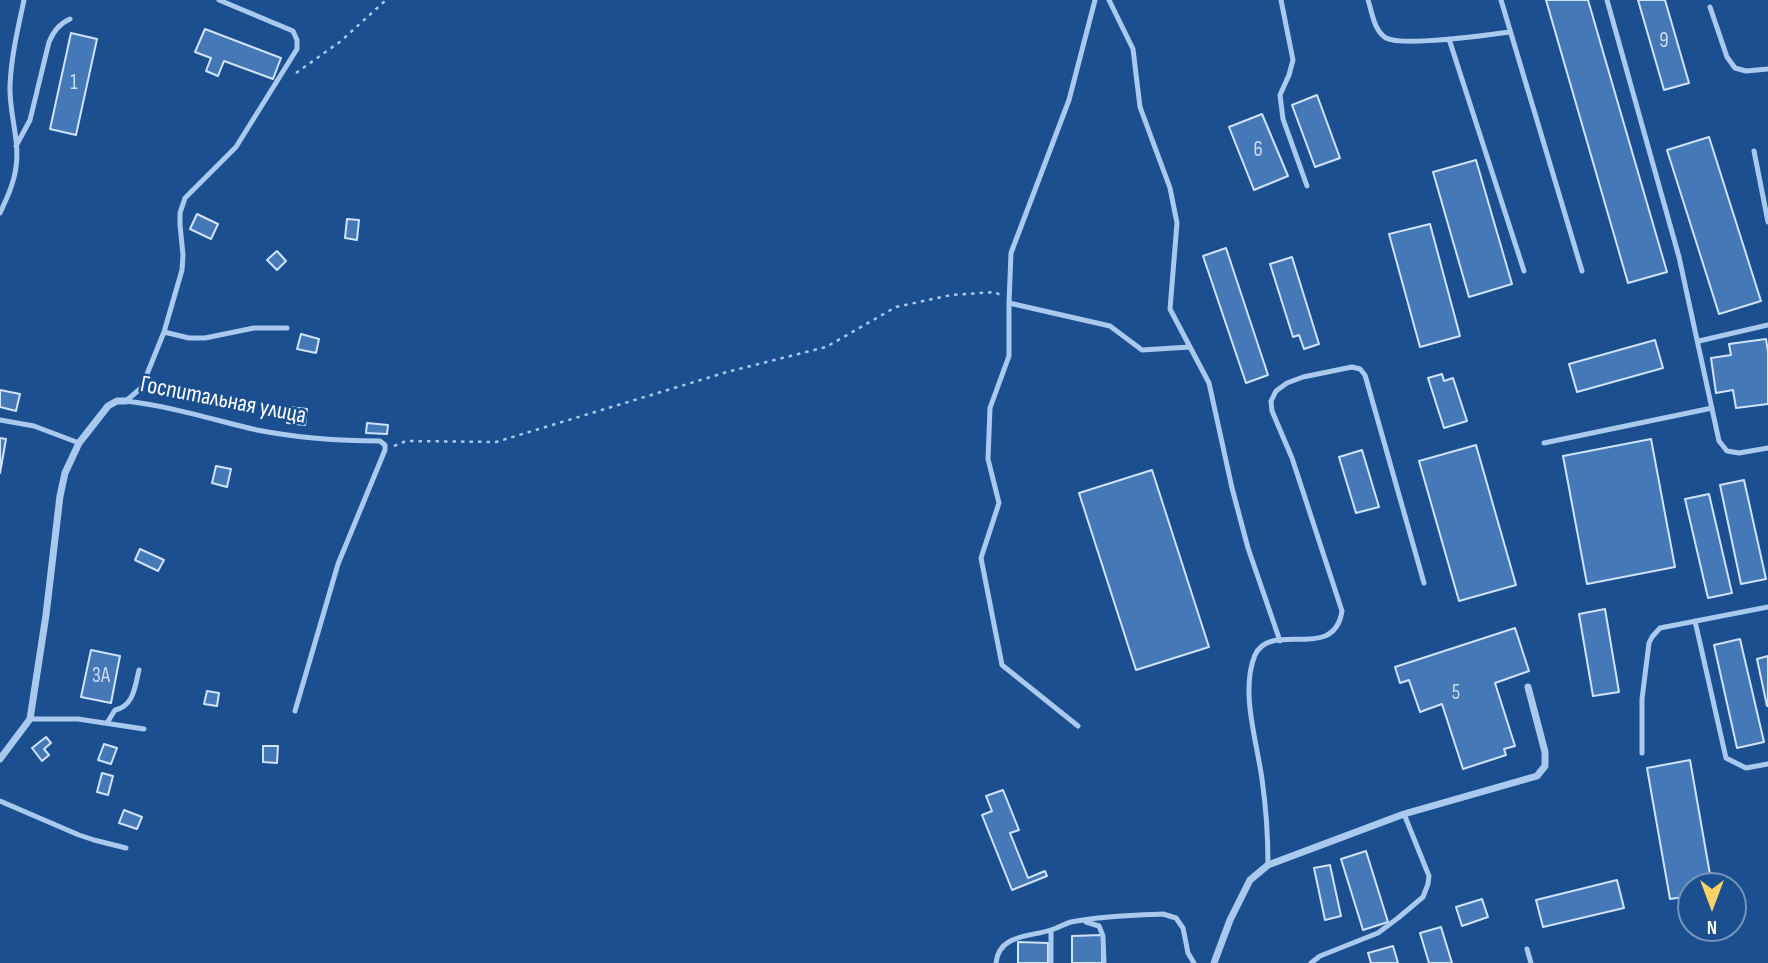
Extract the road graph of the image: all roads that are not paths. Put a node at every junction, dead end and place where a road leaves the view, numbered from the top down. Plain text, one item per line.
1 (24, 0) edge
2 (219, 0) edge
3 (1095, 0) edge
4 (1110, 0) edge
5 (1280, 0) edge
6 (1368, 0) edge
7 (1501, 0) edge
8 (1607, 0) edge
9 (1710, 7) dead end
10 (70, 19) dead end
11 (1510, 32) junction
12 (1449, 39) junction
13 (1768, 69) edge
14 (16, 146) junction
15 (1754, 151) dead end
16 (1307, 186) dead end
17 (0, 213) edge
18 (1768, 222) edge
19 (1524, 271) dead end
20 (1582, 271) dead end
21 (1009, 303) junction
22 (1768, 325) edge
23 (287, 328) dead end
24 (164, 332) junction
25 (1699, 341) junction
26 (1190, 347) junction
27 (126, 401) junction
28 (1712, 408) junction
29 (0, 420) edge
30 (79, 443) junction
31 (1544, 443) dead end
32 (1768, 448) edge
33 (1424, 583) dead end
34 (1768, 607) edge
35 (1695, 621) junction
36 (1280, 641) junction
37 (139, 670) dead end
38 (1528, 687) dead end
39 (295, 711) dead end
40 (30, 719) junction
41 (107, 723) junction
42 (1078, 726) dead end
43 (144, 729) dead end
44 (1642, 753) dead end
45 (0, 759) edge
46 (1768, 764) edge
47 (0, 801) edge
48 (1404, 814) junction
49 (126, 848) dead end
50 (1268, 865) junction
51 (1083, 921) junction
52 (1051, 930) junction
53 (1527, 949) dead end
54 (996, 963) edge
55 (1051, 963) edge
56 (1104, 963) edge
57 (1194, 963) edge
58 (1214, 963) edge
59 (1311, 963) edge
60 (1531, 963) edge

1 - 14 lane
2 - 24 lane
3 - 21 lane
4 - 26 lane
5 - 16 lane
6 - 12 lane
7 - 11 lane
8 - 25 lane
9 - 13 lane
10 - 14 lane
11 - 12 lane
11 - 20 lane
12 - 19 lane
14 - 17 lane
15 - 18 lane
21 - 26 lane
21 - 42 lane
22 - 25 lane
23 - 24 lane
24 - 27 lane
25 - 28 lane
26 - 36 lane
27 - 30 street, Госпитальная улица
27 - 39 lane, Госпитальная улица
28 - 31 lane
28 - 32 lane
29 - 30 lane
30 - 40 street, Госпитальная улица
33 - 36 lane
34 - 35 lane
35 - 44 lane
35 - 46 lane
36 - 50 lane
37 - 41 lane
38 - 48 street
40 - 41 lane
40 - 45 street, Госпитальная улица
41 - 43 lane
47 - 49 lane
48 - 50 street
48 - 59 lane
50 - 58 street
51 - 52 lane
51 - 56 lane
51 - 57 lane
52 - 54 lane
52 - 55 lane
53 - 60 lane

